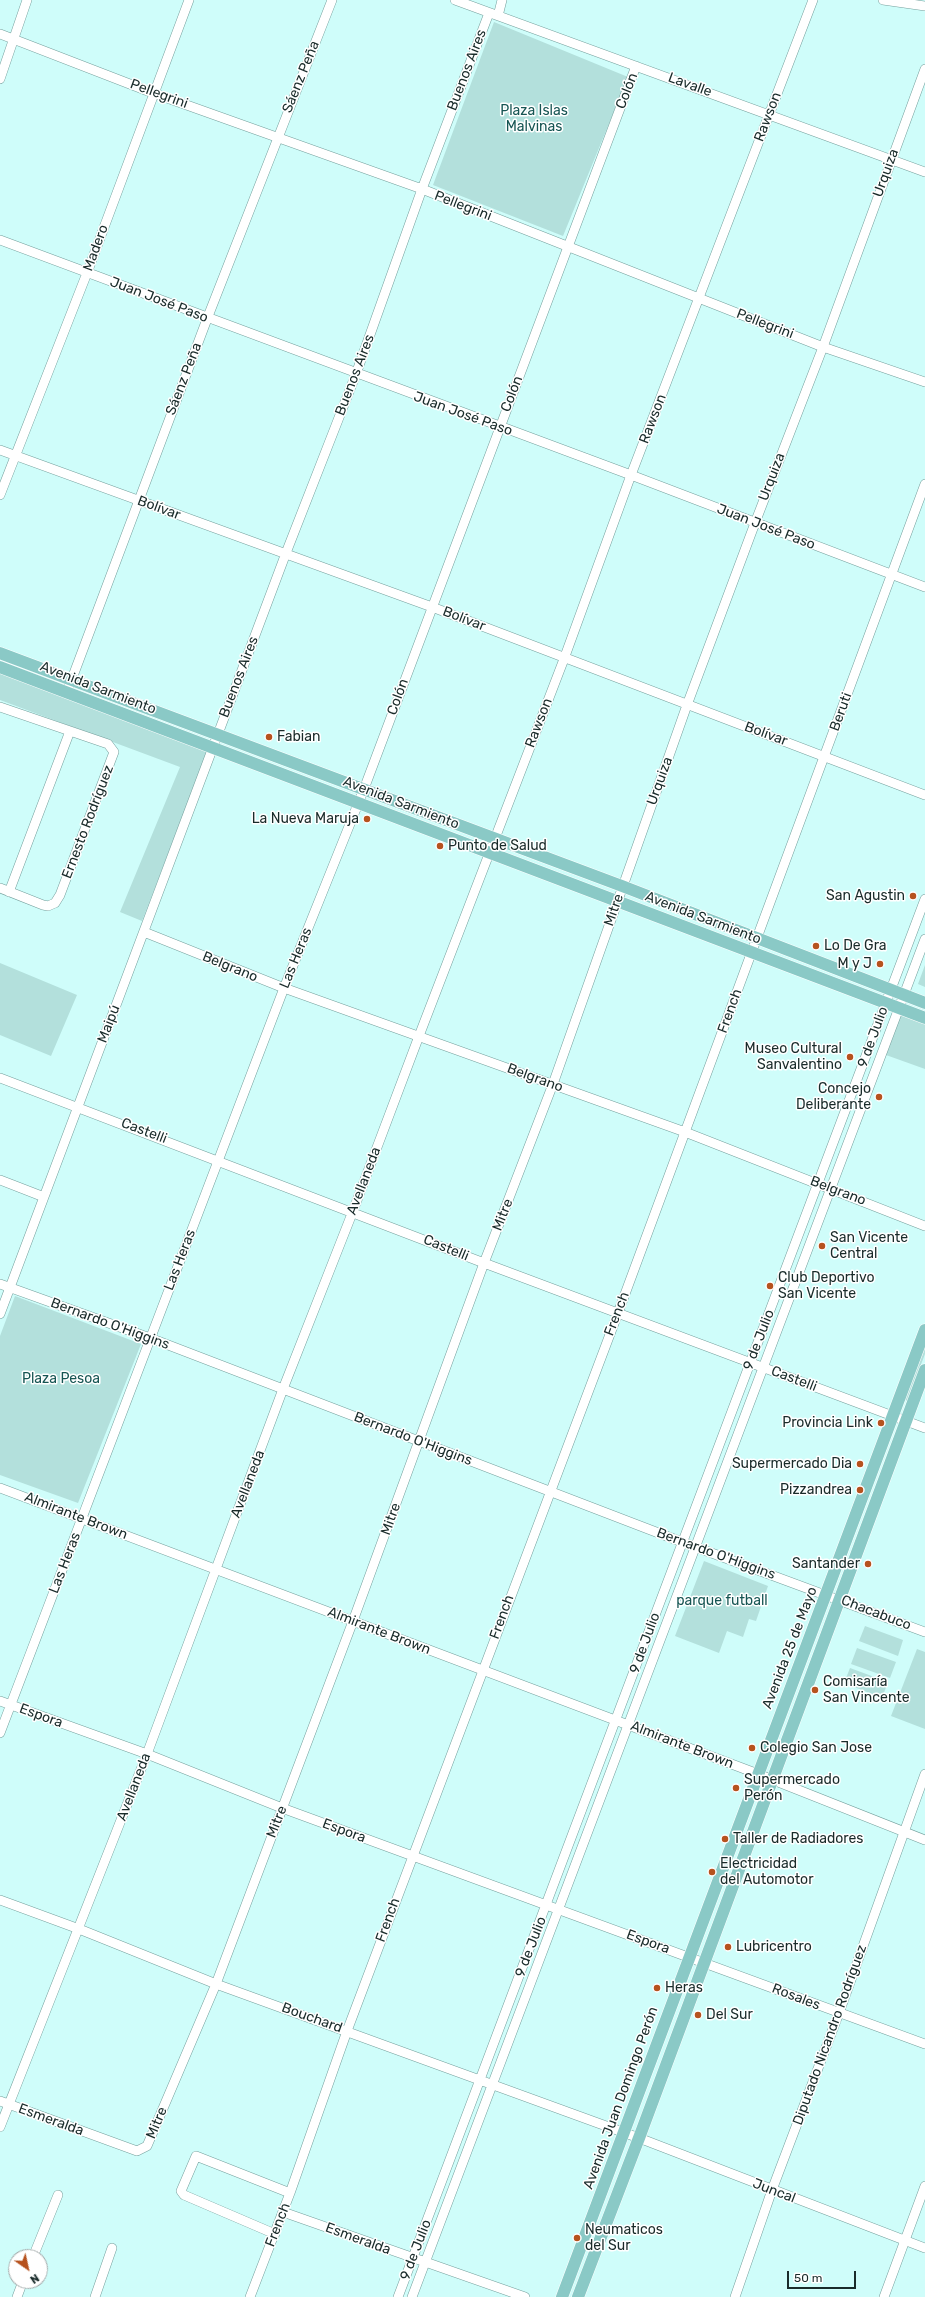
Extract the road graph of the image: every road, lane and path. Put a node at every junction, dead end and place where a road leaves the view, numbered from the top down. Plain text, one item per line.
1 (27, 0) edge
2 (189, 0) edge
3 (332, 0) edge
4 (454, 0) edge
5 (502, 0) edge
6 (813, 0) edge
7 (883, 0) edge
8 (925, 6) edge
9 (489, 13) junction
10 (498, 16) junction
11 (0, 34) edge
12 (14, 39) junction
13 (636, 66) junction
14 (925, 69) edge
15 (0, 79) edge
16 (153, 92) junction
17 (770, 114) junction
18 (277, 137) junction
19 (891, 159) junction
20 (925, 172) edge
21 (422, 189) junction
22 (0, 240) edge
23 (567, 246) junction
24 (87, 273) junction
25 (698, 298) junction
26 (207, 318) junction
27 (823, 347) junction
28 (356, 374) junction
29 (925, 382) edge
30 (499, 427) junction
31 (0, 450) edge
32 (15, 455) junction
33 (631, 475) junction
34 (925, 484) edge
35 (0, 495) edge
36 (138, 501) junction
37 (755, 522) junction
38 (286, 553) junction
39 (892, 575) junction
40 (925, 588) edge
41 (432, 607) junction
42 (0, 653) edge
43 (564, 659) junction
44 (0, 667) edge
45 (72, 680) junction
46 (67, 692) junction
47 (687, 705) junction
48 (0, 707) edge
49 (70, 731) junction
50 (217, 735) junction
51 (213, 747) junction
52 (825, 756) junction
53 (364, 789) junction
54 (925, 795) edge
55 (358, 802) junction
56 (494, 840) junction
57 (489, 852) junction
58 (622, 886) junction
59 (0, 888) edge
60 (9, 892) junction
61 (925, 899) edge
62 (618, 901) junction
63 (144, 932) junction
64 (757, 938) junction
65 (925, 939) edge
66 (752, 952) junction
67 (284, 988) junction
68 (891, 990) junction
69 (904, 994) junction
70 (925, 1002) edge
71 (886, 1003) junction
72 (899, 1008) junction
73 (925, 1018) edge
74 (418, 1036) junction
75 (0, 1078) edge
76 (553, 1084) junction
77 (77, 1106) junction
78 (685, 1132) junction
79 (218, 1160) junction
80 (0, 1180) edge
81 (819, 1184) junction
82 (831, 1188) junction
83 (44, 1197) junction
84 (353, 1212) junction
85 (925, 1226) edge
86 (484, 1263) junction
87 (0, 1284) edge
88 (9, 1288) junction
89 (618, 1313) junction
90 (0, 1314) edge
91 (925, 1330) edge
92 (150, 1338) junction
93 (751, 1363) junction
94 (763, 1367) junction
95 (925, 1370) edge
96 (283, 1389) junction
97 (892, 1416) junction
98 (905, 1421) junction
99 (925, 1428) edge
100 (420, 1441) junction
101 (0, 1488) edge
102 (549, 1491) junction
103 (82, 1519) junction
104 (682, 1542) junction
105 (694, 1547) junction
106 (216, 1569) junction
107 (826, 1594) junction
108 (839, 1599) junction
109 (353, 1621) junction
110 (925, 1632) edge
111 (482, 1671) junction
112 (0, 1701) edge
113 (11, 1705) junction
114 (616, 1721) junction
115 (627, 1725) junction
116 (0, 1733) edge
117 (147, 1754) junction
118 (758, 1774) junction
119 (925, 1774) edge
120 (772, 1780) junction
121 (282, 1808) junction
122 (903, 1831) junction
123 (925, 1840) edge
124 (412, 1856) junction
125 (0, 1900) edge
126 (547, 1905) junction
127 (557, 1909) junction
128 (79, 1929) junction
129 (689, 1957) junction
130 (704, 1962) junction
131 (216, 1984) junction
132 (839, 2013) junction
133 (347, 2031) junction
134 (925, 2044) edge
135 (480, 2081) junction
136 (491, 2085) junction
137 (4, 2103) edge
138 (0, 2127) edge
139 (624, 2133) junction
140 (639, 2138) junction
141 (147, 2146) joint
142 (925, 2186) edge
143 (772, 2190) junction
144 (290, 2192) junction
145 (58, 2195) dead end
146 (283, 2212) junction
147 (275, 2234) junction
148 (904, 2240) junction
149 (112, 2248) dead end
150 (925, 2248) edge
151 (36, 2249) edge
152 (413, 2259) junction
153 (425, 2263) junction
154 (95, 2297) edge
155 (250, 2297) edge
156 (398, 2297) edge
157 (412, 2297) edge
158 (525, 2297) edge
159 (562, 2297) edge
160 (578, 2297) edge
161 (735, 2297) edge
162 (884, 2297) edge

1 - 12 street
2 - 16 street, Madero
3 - 18 street, Sáenz Peña
4 - 9 street, Lavalle
5 - 10 street
6 - 17 street, Rawson
7 - 8 street
9 - 10 street, Lavalle
9 - 21 street, Buenos Aires
10 - 13 street, Lavalle
11 - 12 street, Pellegrini
12 - 15 street
12 - 16 street, Pellegrini
13 - 17 street, Lavalle
13 - 23 street, Colón
14 - 19 street, Urquiza
16 - 18 street, Pellegrini
16 - 24 street, Madero
17 - 19 street, Lavalle
17 - 25 street, Rawson
18 - 21 street, Pellegrini
18 - 26 street, Sáenz Peña
19 - 20 street, Lavalle
19 - 27 street, Urquiza
21 - 23 street, Pellegrini
21 - 28 street, Buenos Aires
22 - 24 street, Juan José Paso
23 - 25 street, Pellegrini
23 - 30 street, Colón
24 - 26 street, Juan José Paso
24 - 32 street, Madero
25 - 27 street, Pellegrini
25 - 33 street, Rawson
26 - 28 street, Juan José Paso
26 - 36 street, Sáenz Peña
27 - 29 street, Pellegrini
27 - 37 street, Urquiza
28 - 30 street, Juan José Paso
28 - 38 street, Buenos Aires
30 - 33 street, Juan José Paso
30 - 41 street, Colón
31 - 32 street, Bolívar
32 - 35 street, Madero
32 - 36 street, Bolívar
33 - 37 street, Juan José Paso
33 - 43 street, Rawson
34 - 39 street, Beruti
36 - 38 street, Bolívar
36 - 45 street, Sáenz Peña
37 - 39 street, Juan José Paso
37 - 47 street, Urquiza
38 - 41 street, Bolívar
38 - 50 street, Buenos Aires
39 - 40 street, Juan José Paso
39 - 52 street, Beruti
41 - 43 street, Bolívar
41 - 53 street, Colón
42 - 45 main road, Avenida Sarmiento
43 - 47 street, Bolívar
43 - 56 street, Rawson
44 - 46 main road, Avenida Sarmiento
45 - 46 street, Sáenz Peña
45 - 50 main road, Avenida Sarmiento
46 - 51 main road, Avenida Sarmiento
47 - 52 street, Bolívar
47 - 58 street, Urquiza
48 - 49 street
49 - 60 street
49 - 60 street, Ernesto Rodríguez
50 - 51 street, Maipú
50 - 53 main road, Avenida Sarmiento
51 - 55 main road, Avenida Sarmiento
51 - 63 street, Maipú
52 - 54 street, Bolívar
52 - 64 street, Beruti
53 - 55 street, Las Heras
53 - 56 main road, Avenida Sarmiento
55 - 57 main road, Avenida Sarmiento
55 - 67 street, Las Heras
56 - 57 street, Avellaneda
56 - 58 main road, Avenida Sarmiento
57 - 62 main road, Avenida Sarmiento
57 - 74 street, Avellaneda
58 - 62 street, Mitre
58 - 64 main road, Avenida Sarmiento
59 - 60 street
61 - 68 street, 9 de Julio
62 - 66 main road, Avenida Sarmiento
62 - 76 street, Mitre
63 - 67 street, Belgrano
63 - 77 street, Maipú
64 - 66 street, French
64 - 68 main road, Avenida Sarmiento
65 - 69 street, 9 de Julio
66 - 71 main road, Avenida Sarmiento
66 - 78 street, French
67 - 74 street, Belgrano
67 - 79 street, Las Heras
68 - 69 main road, Avenida Sarmiento
68 - 71 street, 9 de Julio
69 - 70 main road, Avenida Sarmiento
69 - 72 street, 9 de Julio
71 - 72 main road, Avenida Sarmiento
71 - 81 street, 9 de Julio
72 - 73 main road, Avenida Sarmiento
72 - 82 street, 9 de Julio
74 - 76 street, Belgrano
74 - 84 street, Avellaneda
75 - 77 street, Castelli
76 - 78 street, Belgrano
76 - 86 street, Mitre
77 - 79 street, Castelli
77 - 83 street, Maipú
78 - 81 street, Belgrano
78 - 89 street, French
79 - 84 street, Castelli
79 - 92 street, Las Heras
80 - 83 street
81 - 82 street, Belgrano
81 - 93 street, 9 de Julio
82 - 85 street, Belgrano
82 - 94 street, 9 de Julio
83 - 88 street, Maipú
84 - 86 street, Castelli
84 - 96 street, Avellaneda
86 - 89 street, Castelli
86 - 100 street, Mitre
87 - 88 street, Bernardo O'Higgins
88 - 90 street, Maipú
88 - 92 street, Bernardo O'Higgins
89 - 93 street, Castelli
89 - 102 street, French
91 - 97 main road, Avenida 25 de Mayo
92 - 96 street, Bernardo O'Higgins
92 - 103 street, Las Heras
93 - 94 street, Castelli
93 - 104 street, 9 de Julio
94 - 97 street, Castelli
94 - 105 street, 9 de Julio
95 - 98 main road, Avenida 25 de Mayo
96 - 100 street, Bernardo O'Higgins
96 - 106 street, Avellaneda
97 - 98 street, Castelli
97 - 107 main road, Avenida 25 de Mayo
98 - 99 street, Castelli
98 - 108 main road, Avenida 25 de Mayo
100 - 102 street, Bernardo O'Higgins
100 - 109 street, Mitre
101 - 103 street, Almirante Brown
102 - 104 street, Bernardo O'Higgins
102 - 111 street, French
103 - 106 street, Almirante Brown
103 - 113 street, Las Heras
104 - 105 street, Bernardo O'Higgins
104 - 114 street, 9 de Julio
105 - 107 street, Bernardo O'Higgins
105 - 115 street, 9 de Julio
106 - 109 street, Almirante Brown
106 - 117 street, Avellaneda
107 - 108 street, Chacabuco
107 - 118 main road, Avenida 25 de Mayo
108 - 110 street, Chacabuco
108 - 120 main road, Avenida 25 de Mayo
109 - 111 street, Almirante Brown
109 - 121 street, Mitre
111 - 114 street, Almirante Brown
111 - 124 street, French
112 - 113 street, Espora
113 - 116 street, Las Heras
113 - 117 street, Espora
114 - 115 street, Almirante Brown
114 - 126 street, 9 de Julio
115 - 118 street, Almirante Brown
115 - 127 street, 9 de Julio
117 - 121 street, Espora
117 - 128 street, Avellaneda
118 - 120 street, Almirante Brown
118 - 129 main road, Avenida Juan Domingo Perón
119 - 122 street, Diputado Nicandro Rodríguez
120 - 122 street, Almirante Brown
120 - 130 main road
121 - 124 street, Espora
121 - 131 street, Mitre
122 - 123 street, Almirante Brown
122 - 132 street, Diputado Nicandro Rodríguez
124 - 126 street, Espora
124 - 133 street, French
125 - 128 street, Bouchard
126 - 127 street, Espora
126 - 135 street, 9 de Julio
127 - 129 street, Espora
127 - 136 street, 9 de Julio
128 - 131 street, Bouchard
128 - 137 street, Avellaneda
129 - 130 street, Rosales
129 - 139 main road, Avenida Juan Domingo Perón
130 - 132 street, Rosales
130 - 140 main road
131 - 133 street, Bouchard
131 - 141 street, Mitre
132 - 134 street, Rosales
132 - 143 street, Diputado Nicandro Rodríguez
133 - 135 street, Bouchard
133 - 144 street, French
135 - 136 street, Bouchard
135 - 152 street, 9 de Julio
136 - 139 street, Bouchard
136 - 153 street, 9 de Julio
137 - 138 street, Avellaneda
137 - 141 street, Esmeralda
139 - 140 street, Juncal
139 - 159 main road, Avenida Juan Domingo Perón
140 - 143 street, Juncal
140 - 160 main road
142 - 148 street
143 - 148 street, Juncal
143 - 161 street, Diputado Nicandro Rodríguez
144 - 146 street, French
144 - 147 street
145 - 151 street
146 - 147 street, French
146 - 152 street, Esmeralda
147 - 155 street, French
148 - 150 street, Juncal
148 - 162 street
149 - 154 street
152 - 153 street, Esmeralda
152 - 156 street, 9 de Julio
153 - 157 street, 9 de Julio
153 - 158 street, Esmeralda

